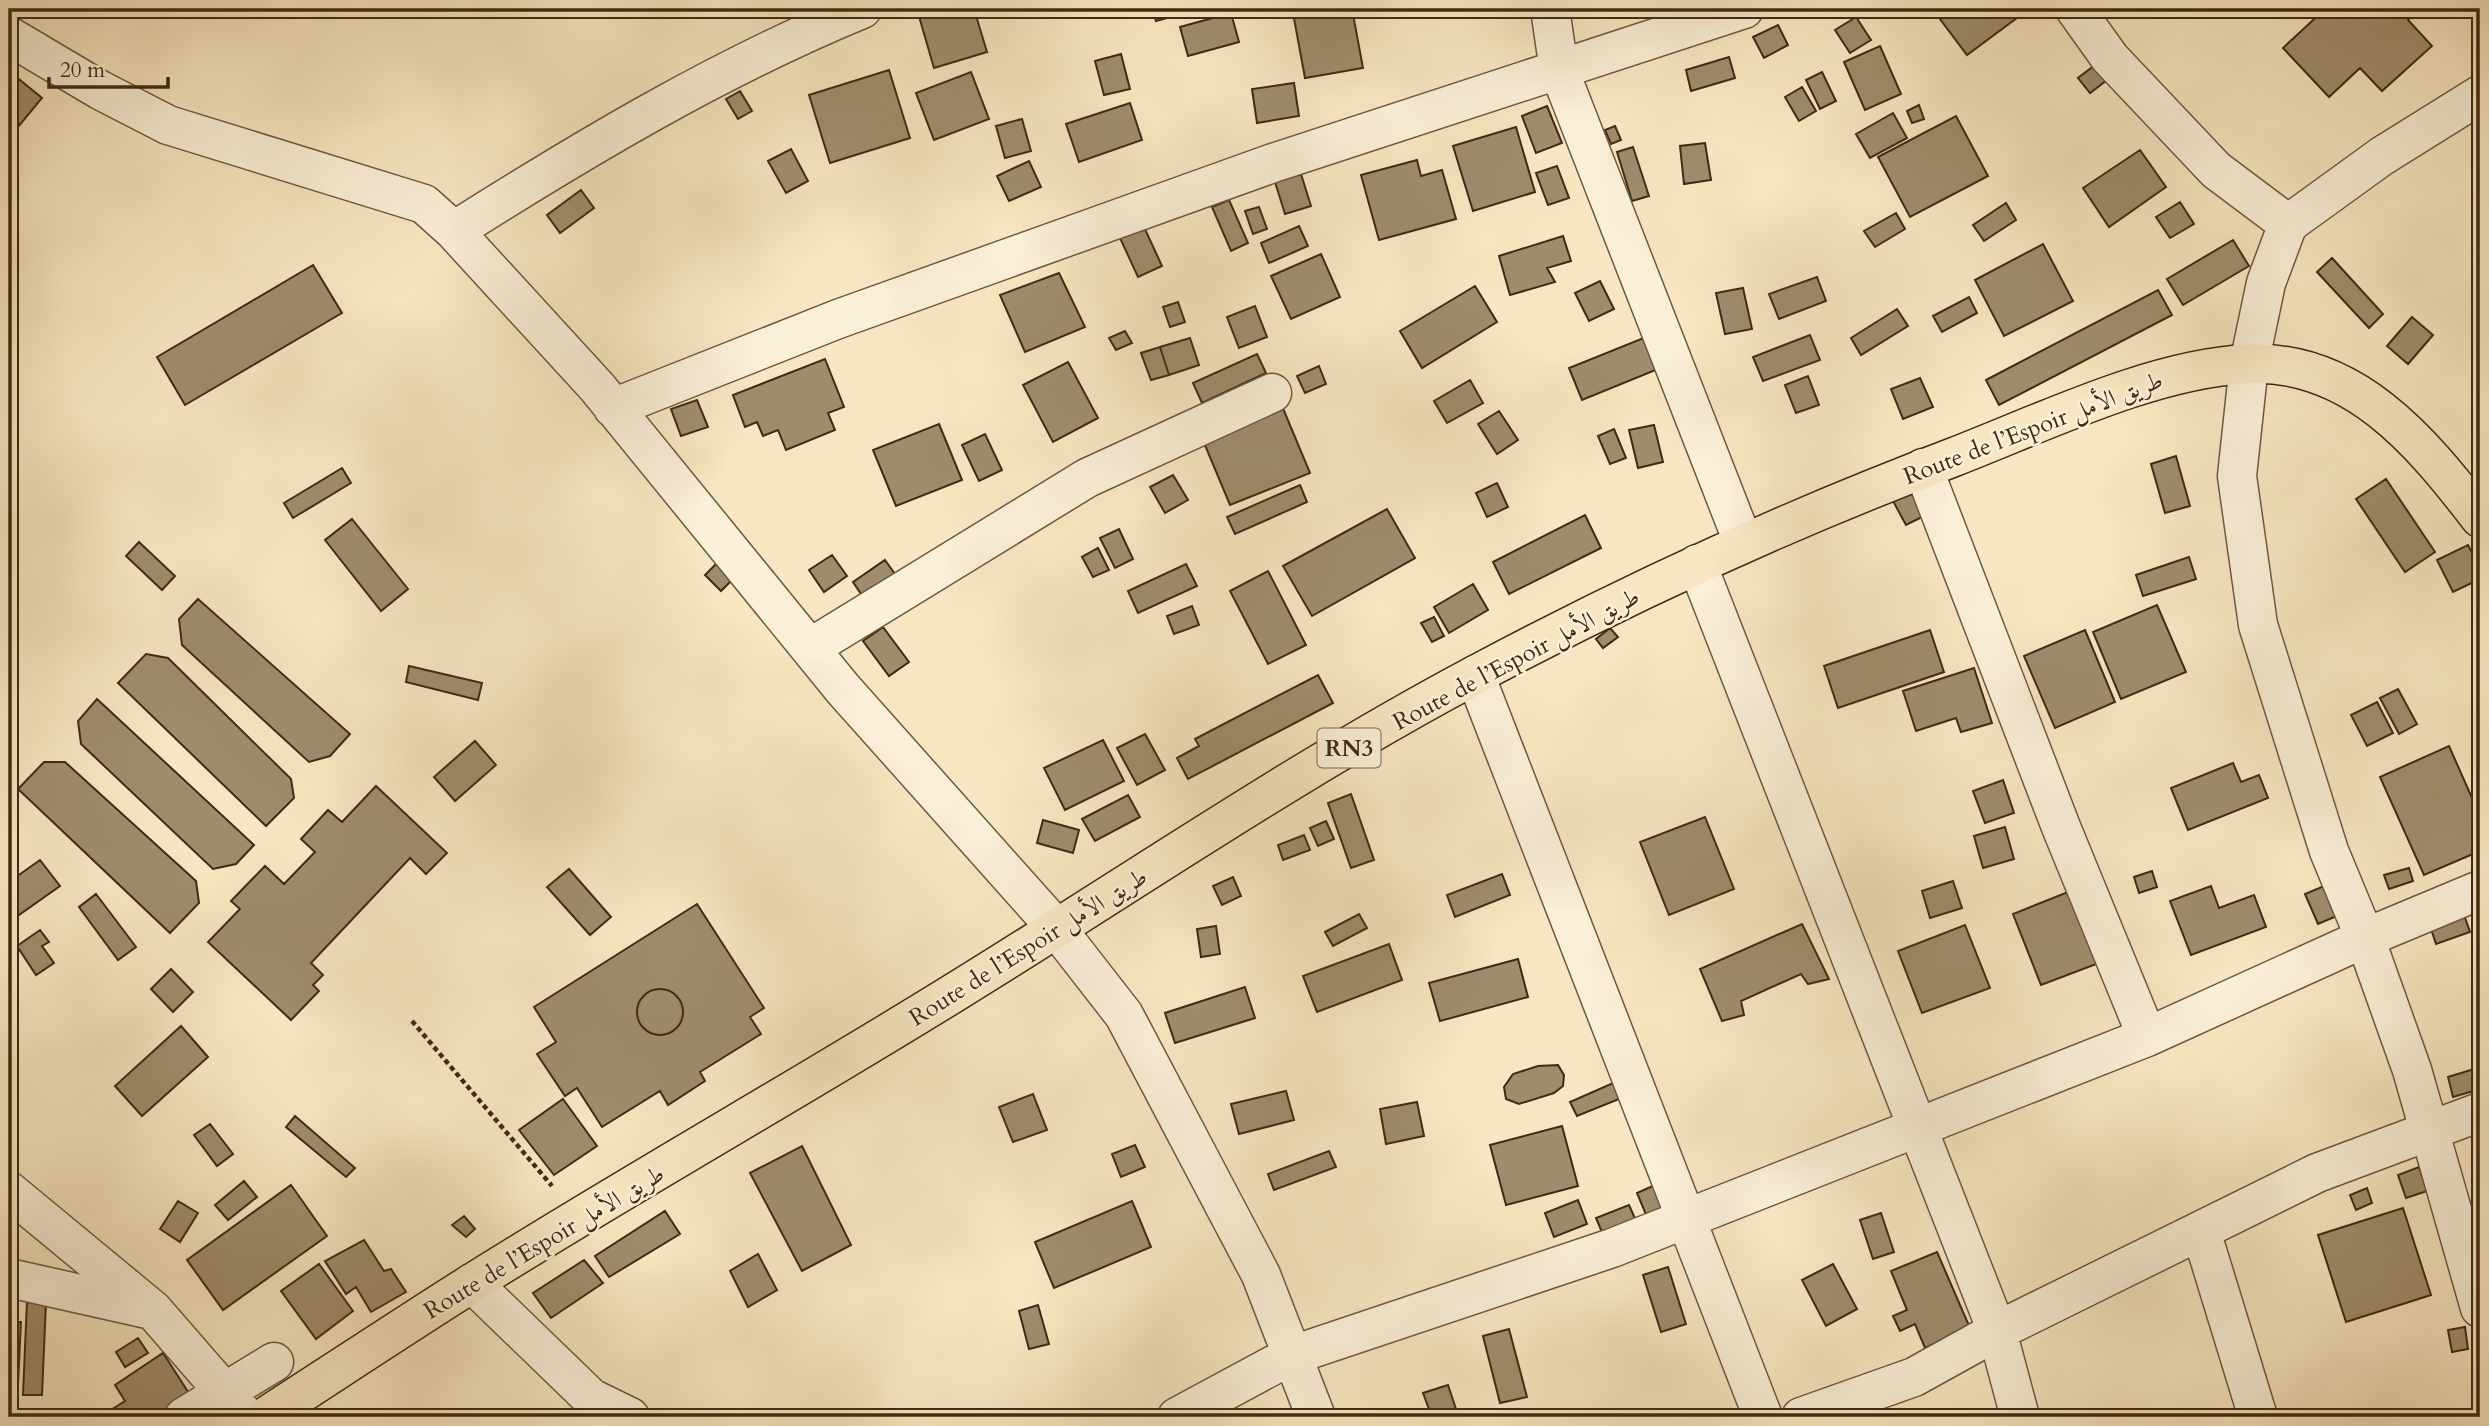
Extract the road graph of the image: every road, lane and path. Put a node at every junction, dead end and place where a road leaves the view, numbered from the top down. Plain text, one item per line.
1 (862, 9) edge
2 (1550, 9) edge
3 (1744, 9) edge
4 (2075, 9) edge
5 (9, 36) edge
6 (1559, 70) junction
7 (2480, 95) edge
8 (2288, 224) junction
9 (454, 230) junction
10 (2249, 364) junction
11 (1272, 393) dead end
12 (613, 408) junction
13 (1923, 468) junction
14 (2480, 518) edge
15 (1742, 542) junction
16 (1697, 564) junction
17 (810, 648) junction
18 (1475, 675) junction
19 (2480, 890) edge
20 (1058, 929) junction
21 (2365, 938) junction
22 (412, 1021) dead end
23 (2147, 1037) junction
24 (2480, 1112) edge
25 (1917, 1127) junction
26 (2430, 1133) junction
27 (9, 1191) edge
28 (580, 1219) junction
29 (1686, 1219) junction
30 (2201, 1231) junction
31 (9, 1278) edge
32 (472, 1283) junction
33 (2480, 1308) edge
34 (153, 1310) junction
35 (1997, 1331) junction
36 (1290, 1356) junction
37 (274, 1362) dead end
38 (235, 1404) edge
39 (184, 1417) edge
40 (265, 1417) edge
41 (629, 1417) edge
42 (1177, 1417) edge
43 (1316, 1417) edge
44 (1763, 1417) edge
45 (1801, 1417) edge
46 (2021, 1417) edge
47 (2258, 1417) edge

1 - 9 street
2 - 6 street
3 - 6 street
4 - 8 street
5 - 9 street
6 - 12 street
6 - 15 street
7 - 8 street
8 - 10 street
9 - 12 street
10 - 13 highway, Route de l’Espoir طريق الأمل / RN3
10 - 14 highway, Route de l’Espoir طريق الأمل / RN3
10 - 21 street
11 - 17 street
12 - 17 street
13 - 15 highway, Route de l’Espoir طريق الأمل / RN3
13 - 23 street
15 - 16 highway, Route de l’Espoir طريق الأمل / RN3
16 - 18 highway, Route de l’Espoir طريق الأمل / RN3
16 - 25 street
17 - 20 street
18 - 20 highway, Route de l’Espoir طريق الأمل / RN3
18 - 29 street
19 - 21 street
20 - 28 highway, Route de l’Espoir طريق الأمل / RN3
20 - 36 street
21 - 23 street
21 - 26 street
22 - 28 path
23 - 25 street
24 - 26 street
25 - 29 street
25 - 35 street
26 - 30 street
26 - 33 street
27 - 34 street
28 - 32 highway, Route de l’Espoir طريق الأمل / RN3
29 - 36 street
29 - 44 street
30 - 35 street
30 - 47 street
31 - 34 street
32 - 40 highway, Route de l’Espoir طريق الأمل / RN3
32 - 41 street
34 - 38 street
35 - 45 street
35 - 46 street
36 - 42 street
36 - 43 street
37 - 38 street
38 - 39 street

